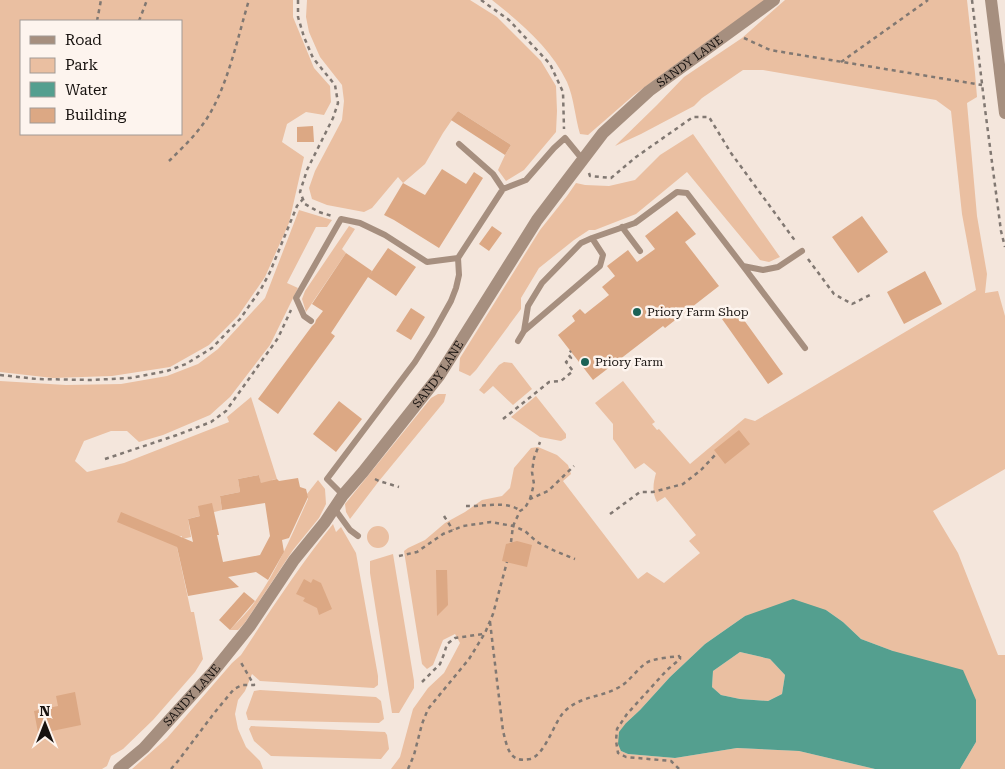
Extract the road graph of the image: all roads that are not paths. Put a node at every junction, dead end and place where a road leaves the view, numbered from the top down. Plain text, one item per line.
1 (774, 0) edge
2 (992, 0) edge
3 (1005, 113) edge
4 (459, 144) dead end
5 (583, 160) junction
6 (503, 189) junction
7 (622, 228) junction
8 (592, 238) junction
9 (640, 251) dead end
10 (802, 251) road end
11 (458, 258) junction
12 (743, 266) junction
13 (311, 321) dead end
14 (524, 331) junction
15 (518, 341) dead end
16 (805, 348) dead end
17 (343, 495) junction
18 (334, 508) junction
19 (358, 536) dead end
20 (119, 769) edge

1 - 5 street, SANDY LANE
2 - 3 street
4 - 6 lane
5 - 6 lane
5 - 17 street, SANDY LANE
6 - 11 lane
7 - 8 lane
7 - 9 lane
7 - 12 lane
8 - 14 lane
8 - 14 lane
10 - 12 lane
11 - 13 lane
11 - 17 lane
12 - 16 lane
14 - 15 lane
17 - 18 street, SANDY LANE
18 - 19 lane
18 - 20 street, SANDY LANE

